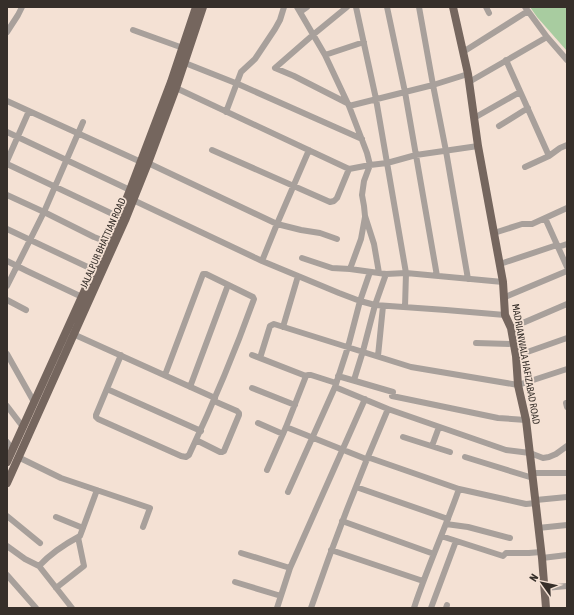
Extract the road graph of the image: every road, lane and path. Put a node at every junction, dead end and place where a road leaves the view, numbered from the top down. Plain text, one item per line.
1 (22, 7) edge
2 (196, 7) edge
3 (203, 7) edge
4 (284, 7) edge
5 (307, 7) edge
6 (347, 7) edge
7 (356, 7) edge
8 (387, 7) edge
9 (419, 7) edge
10 (453, 7) edge
11 (526, 9) edge
12 (298, 10) edge
13 (133, 30) dead end
14 (7, 32) edge
15 (314, 34) junction
16 (547, 37) junction
17 (364, 42) junction
18 (182, 48) junction
19 (463, 52) junction
20 (325, 55) junction
21 (506, 60) junction
22 (567, 60) edge
23 (185, 63) junction
24 (468, 78) junction
25 (238, 84) junction
26 (433, 85) junction
27 (176, 88) junction
28 (405, 92) junction
29 (520, 92) junction
30 (376, 99) junction
31 (7, 101) edge
32 (348, 105) junction
33 (528, 108) junction
34 (29, 111) junction
35 (226, 112) junction
36 (474, 118) junction
37 (83, 122) dead end
38 (499, 126) dead end
39 (7, 132) edge
40 (78, 133) junction
41 (18, 137) junction
42 (362, 139) junction
43 (567, 145) edge
44 (478, 146) junction
45 (212, 150) dead end
46 (309, 150) junction
47 (446, 151) junction
48 (416, 155) junction
49 (549, 156) junction
50 (67, 160) junction
51 (7, 162) edge
52 (145, 163) junction
53 (387, 163) junction
54 (370, 165) junction
55 (525, 167) dead end
56 (349, 169) junction
57 (294, 186) junction
58 (55, 187) junction
59 (130, 190) junction
60 (7, 195) edge
61 (133, 200) junction
62 (567, 208) edge
63 (44, 212) junction
64 (365, 216) junction
65 (119, 217) junction
66 (545, 218) junction
67 (277, 224) junction
68 (7, 229) edge
69 (494, 233) junction
70 (337, 239) dead end
71 (30, 240) junction
72 (107, 242) junction
73 (567, 244) edge
74 (558, 246) junction
75 (302, 258) dead end
76 (7, 261) edge
77 (262, 261) junction
78 (500, 264) junction
79 (17, 266) junction
80 (567, 267) edge
81 (350, 269) junction
82 (94, 270) junction
83 (567, 271) edge
84 (370, 272) junction
85 (379, 273) junction
86 (406, 273) junction
87 (386, 274) junction
88 (298, 276) junction
89 (437, 276) junction
90 (468, 279) junction
91 (503, 282) junction
92 (228, 285) junction
93 (7, 286) edge
94 (82, 297) junction
95 (504, 298) junction
96 (7, 300) edge
97 (360, 301) junction
98 (567, 304) edge
99 (375, 305) junction
100 (383, 306) junction
101 (405, 307) junction
102 (26, 310) dead end
103 (505, 316) junction
104 (283, 327) junction
105 (511, 328) junction
106 (73, 334) junction
107 (567, 338) edge
108 (476, 343) dead end
109 (514, 344) junction
110 (348, 347) junction
111 (363, 352) junction
112 (7, 354) edge
113 (120, 355) junction
114 (252, 355) dead end
115 (378, 356) junction
116 (516, 356) junction
117 (260, 358) junction
118 (567, 369) edge
119 (165, 375) junction
120 (306, 376) junction
121 (338, 376) junction
122 (354, 380) junction
123 (518, 384) junction
124 (336, 385) junction
125 (190, 387) junction
126 (252, 388) dead end
127 (107, 389) junction
128 (214, 399) junction
129 (365, 399) junction
130 (34, 402) junction
131 (295, 405) junction
132 (7, 406) edge
133 (388, 409) junction
134 (526, 420) junction
135 (258, 423) dead end
136 (23, 427) junction
137 (286, 427) junction
138 (440, 427) junction
139 (200, 431) junction
140 (283, 434) junction
141 (403, 437) dead end
142 (312, 438) junction
143 (196, 440) junction
144 (7, 442) edge
145 (432, 446) junction
146 (567, 446) edge
147 (13, 450) junction
148 (343, 450) junction
149 (450, 452) dead end
150 (530, 453) junction
151 (18, 457) junction
152 (465, 457) dead end
153 (366, 459) junction
154 (7, 462) edge
155 (267, 470) dead end
156 (567, 473) edge
157 (532, 475) junction
158 (7, 483) edge
159 (356, 486) junction
160 (459, 489) junction
161 (97, 490) junction
162 (288, 492) dead end
163 (567, 497) edge
164 (536, 501) junction
165 (7, 516) edge
166 (56, 517) dead end
167 (342, 521) junction
168 (447, 522) junction
169 (567, 525) edge
170 (143, 527) dead end
171 (83, 528) junction
172 (538, 528) junction
173 (442, 536) junction
174 (78, 537) junction
175 (510, 538) dead end
176 (456, 540) junction
177 (40, 543) dead end
178 (7, 546) edge
179 (331, 550) junction
180 (240, 553) dead end
181 (434, 554) junction
182 (542, 555) junction
183 (567, 556) edge
184 (39, 566) junction
185 (290, 568) junction
186 (7, 575) edge
187 (423, 581) junction
188 (235, 582) dead end
189 (567, 586) edge
190 (56, 588) junction
191 (545, 588) junction
192 (281, 596) junction
193 (36, 608) edge
194 (72, 608) edge
195 (277, 608) edge
196 (311, 608) edge
197 (414, 608) edge
198 (431, 608) edge
199 (546, 608) edge

1 - 14 street
2 - 18 main road, JALALPUR BHATTIAN ROAD
3 - 23 main road, JALALPUR BHATTIAN ROAD
4 - 25 street
5 - 12 street
6 - 15 street
7 - 17 street
8 - 28 street
9 - 26 street
10 - 19 main road, MADRIANWALA HAFIZABAD ROAD
11 - 16 street
11 - 19 street
12 - 15 street
13 - 18 street
15 - 20 street
15 - 32 street
16 - 21 street
16 - 22 street
17 - 20 street
17 - 30 street
18 - 52 main road, JALALPUR BHATTIAN ROAD
19 - 24 main road, MADRIANWALA HAFIZABAD ROAD
20 - 32 street
21 - 24 street
21 - 29 street
23 - 25 street
23 - 27 main road, JALALPUR BHATTIAN ROAD
24 - 26 street
24 - 36 main road, MADRIANWALA HAFIZABAD ROAD
25 - 35 street
25 - 42 street
26 - 28 street
26 - 47 street
27 - 35 street
27 - 52 main road, JALALPUR BHATTIAN ROAD
28 - 30 street
28 - 48 street
29 - 33 street
29 - 36 street
30 - 32 street
30 - 53 street
31 - 34 street
32 - 42 street
33 - 38 street
33 - 49 street
34 - 40 street
34 - 41 street
35 - 46 street
36 - 44 main road, MADRIANWALA HAFIZABAD ROAD
37 - 40 street
39 - 41 street
40 - 50 street
40 - 52 street
41 - 50 street
41 - 51 street
42 - 54 street
43 - 49 street
44 - 47 street
44 - 69 main road, MADRIANWALA HAFIZABAD ROAD
45 - 57 street
46 - 56 street
46 - 57 street
47 - 48 street
47 - 90 street
48 - 53 street
48 - 89 street
49 - 55 street
50 - 58 street
50 - 59 street
51 - 58 street
52 - 59 main road, JALALPUR BHATTIAN ROAD
52 - 61 main road, JALALPUR BHATTIAN ROAD
52 - 67 street
53 - 54 street
53 - 86 street
54 - 56 street
54 - 64 street
56 - 57 street
57 - 67 street
58 - 63 street
58 - 65 street
59 - 65 main road, JALALPUR BHATTIAN ROAD
60 - 63 street
61 - 77 street
61 - 106 main road, JALALPUR BHATTIAN ROAD
62 - 66 street
63 - 71 street
63 - 72 street
64 - 81 street
64 - 85 street
65 - 72 main road, JALALPUR BHATTIAN ROAD
66 - 69 street
66 - 74 street
67 - 70 street
67 - 77 street
68 - 71 street
69 - 78 main road, MADRIANWALA HAFIZABAD ROAD
71 - 79 street
71 - 82 street
72 - 82 main road, JALALPUR BHATTIAN ROAD
73 - 74 street
74 - 78 street
74 - 80 street
75 - 81 street
76 - 79 street
77 - 88 street
78 - 91 main road, MADRIANWALA HAFIZABAD ROAD
79 - 93 street
79 - 94 street
81 - 84 street
82 - 94 main road, JALALPUR BHATTIAN ROAD
83 - 95 street
84 - 85 street
84 - 97 street
85 - 87 street
86 - 87 street
86 - 89 street
86 - 101 street
87 - 99 street
88 - 97 street
88 - 104 street
89 - 90 street
90 - 91 street
91 - 95 main road, MADRIANWALA HAFIZABAD ROAD
92 - 119 street
92 - 125 street
92 - 128 street
94 - 130 main road, JALALPUR BHATTIAN ROAD
95 - 103 main road, MADRIANWALA HAFIZABAD ROAD
96 - 102 street
97 - 99 street
97 - 110 street
98 - 105 street
99 - 100 street
99 - 111 street
100 - 101 street
100 - 115 street
101 - 103 street
103 - 105 main road, MADRIANWALA HAFIZABAD ROAD
104 - 110 street
104 - 117 street
105 - 109 main road, MADRIANWALA HAFIZABAD ROAD
106 - 113 street
106 - 151 main road, JALALPUR BHATTIAN ROAD
107 - 116 street
108 - 109 street
109 - 116 main road, MADRIANWALA HAFIZABAD ROAD
110 - 111 street
110 - 121 street
111 - 115 street
111 - 122 street
112 - 130 street
113 - 119 street
113 - 127 street
114 - 117 street
115 - 123 street
116 - 123 main road, MADRIANWALA HAFIZABAD ROAD
117 - 120 street
118 - 123 street
119 - 125 street
120 - 124 street
120 - 131 street
121 - 122 street
121 - 124 street
122 - 134 street
123 - 134 main road, MADRIANWALA HAFIZABAD ROAD
124 - 129 street
124 - 142 street
125 - 128 street
126 - 131 street
127 - 139 street
127 - 143 street
128 - 139 street
128 - 143 street
129 - 133 street
129 - 148 street
130 - 136 main road, JALALPUR BHATTIAN ROAD
131 - 137 street
132 - 136 street
133 - 138 street
133 - 153 street
134 - 150 main road, MADRIANWALA HAFIZABAD ROAD
135 - 140 street
136 - 147 main road, JALALPUR BHATTIAN ROAD
137 - 140 street
137 - 142 street
138 - 145 street
138 - 150 street
139 - 143 street
140 - 155 street
141 - 145 street
142 - 148 street
142 - 162 street
144 - 147 street
145 - 149 street
146 - 150 street
147 - 154 main road, JALALPUR BHATTIAN ROAD
148 - 153 street
148 - 185 street
150 - 157 main road, MADRIANWALA HAFIZABAD ROAD
151 - 158 main road, JALALPUR BHATTIAN ROAD
151 - 161 street
152 - 157 street
153 - 159 street
153 - 160 street
156 - 157 street
157 - 164 main road, MADRIANWALA HAFIZABAD ROAD
159 - 167 street
159 - 168 street
160 - 164 street
160 - 168 street
161 - 170 street
161 - 171 street
163 - 164 street
164 - 172 main road, MADRIANWALA HAFIZABAD ROAD
165 - 177 street
166 - 171 street
167 - 179 street
167 - 181 street
168 - 173 street
168 - 175 street
169 - 172 street
171 - 174 street
172 - 182 main road, MADRIANWALA HAFIZABAD ROAD
173 - 176 street
173 - 181 street
174 - 184 street
174 - 190 street
176 - 182 street
176 - 198 street
178 - 184 street
179 - 187 street
179 - 196 street
180 - 185 street
181 - 187 street
182 - 183 street
182 - 191 main road, MADRIANWALA HAFIZABAD ROAD
184 - 190 street
185 - 192 street
186 - 193 street
187 - 197 street
188 - 192 street
189 - 191 street
190 - 194 street
191 - 199 main road, MADRIANWALA HAFIZABAD ROAD
192 - 195 street

